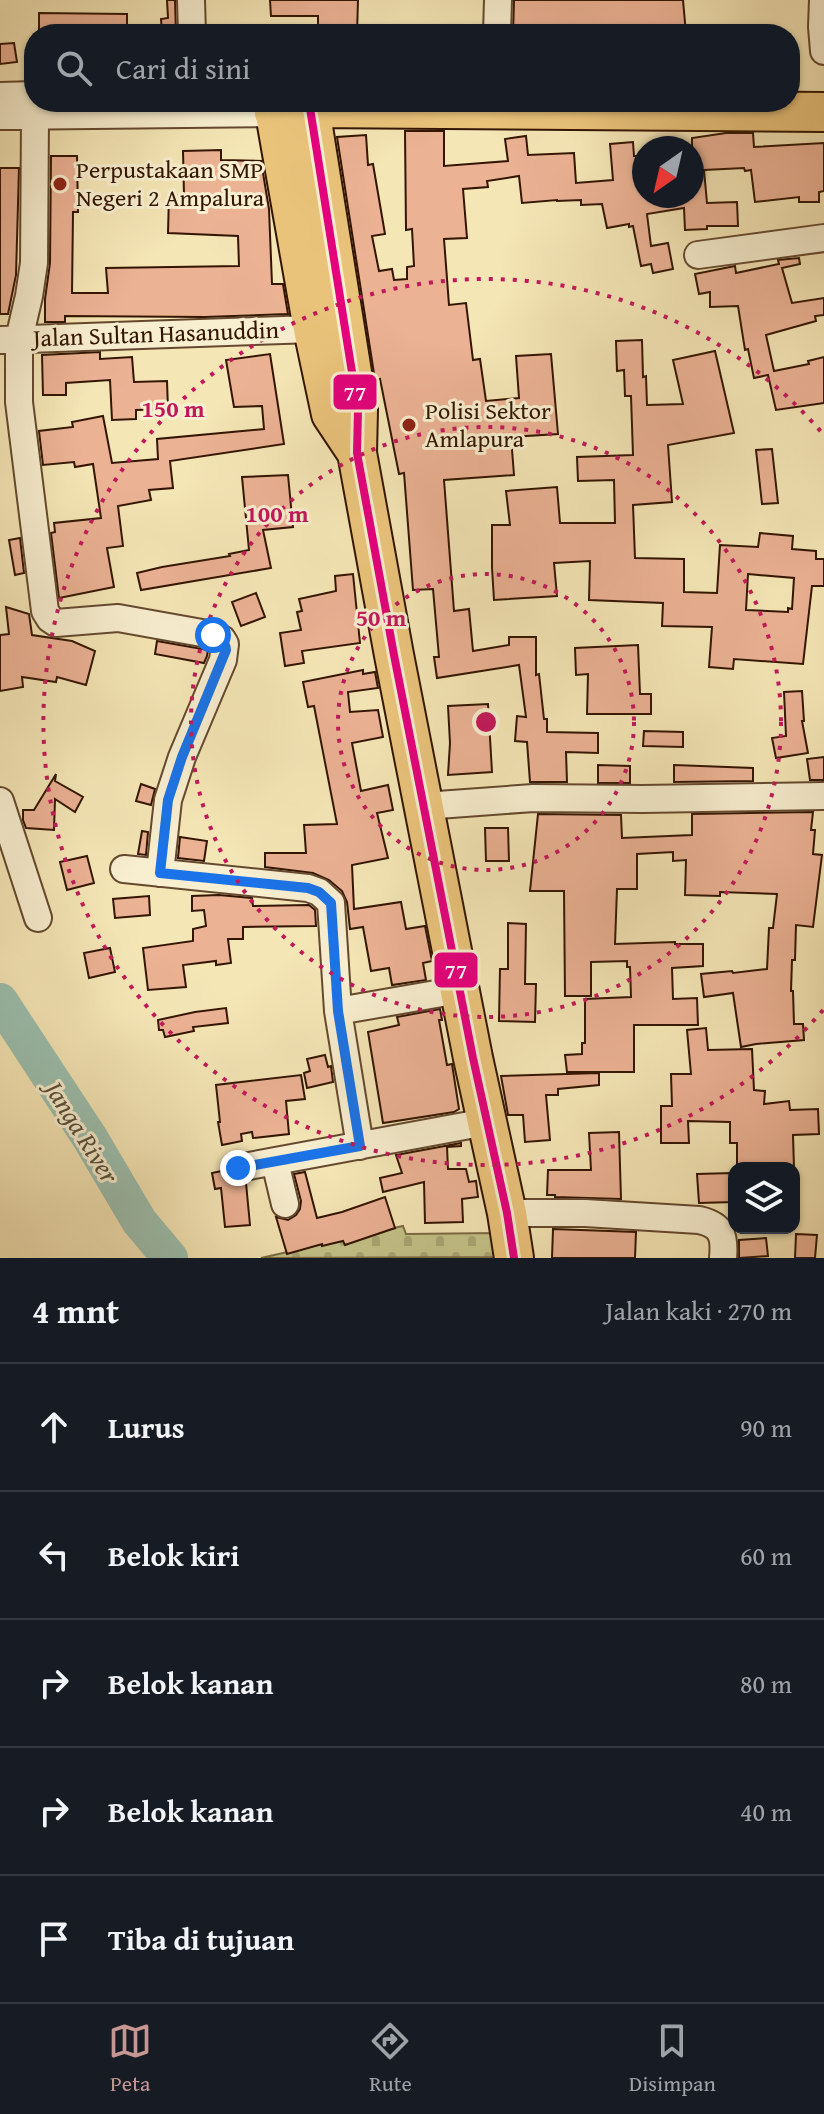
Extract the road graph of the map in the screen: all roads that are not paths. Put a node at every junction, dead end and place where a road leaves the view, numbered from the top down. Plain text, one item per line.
1 (191, 0) edge
2 (498, 0) edge
3 (823, 0) edge
4 (192, 24) edge
5 (497, 24) edge
6 (824, 51) edge
7 (800, 91) edge
8 (824, 92) edge
9 (0, 96) edge
10 (24, 103) edge
11 (24, 109) edge
12 (35, 112) edge
13 (292, 112) edge
14 (292, 112) edge
15 (800, 112) edge
16 (824, 112) edge
17 (0, 116) edge
18 (824, 238) edge
19 (698, 255) dead end
20 (313, 329) junction
21 (10, 339) edge
22 (357, 453) junction
23 (824, 796) edge
24 (0, 801) edge
25 (424, 806) junction
26 (124, 869) dead end
27 (160, 873) junction
28 (38, 918) dead end
29 (459, 990) junction
30 (338, 1011) junction
31 (486, 1122) junction
32 (360, 1146) junction
33 (275, 1162) junction
34 (238, 1168) dead end
35 (285, 1204) dead end
36 (507, 1213) junction
37 (514, 1258) edge
38 (723, 1258) edge

1 - 4 street
2 - 5 street
3 - 6 street
7 - 8 highway
9 - 10 street
11 - 17 street
12 - 21 street
13 - 20 highway
14 - 22 highway
15 - 16 highway
18 - 19 street
20 - 21 street, Jalan Sultan Hasanuddin
20 - 22 highway
21 - 27 street
22 - 25 highway
23 - 25 street
24 - 28 street
25 - 29 highway
26 - 27 street
27 - 30 street
29 - 30 street
29 - 31 highway
30 - 32 street
31 - 32 street
31 - 36 highway
32 - 33 street
33 - 34 street
33 - 35 street
36 - 37 highway
36 - 38 street

